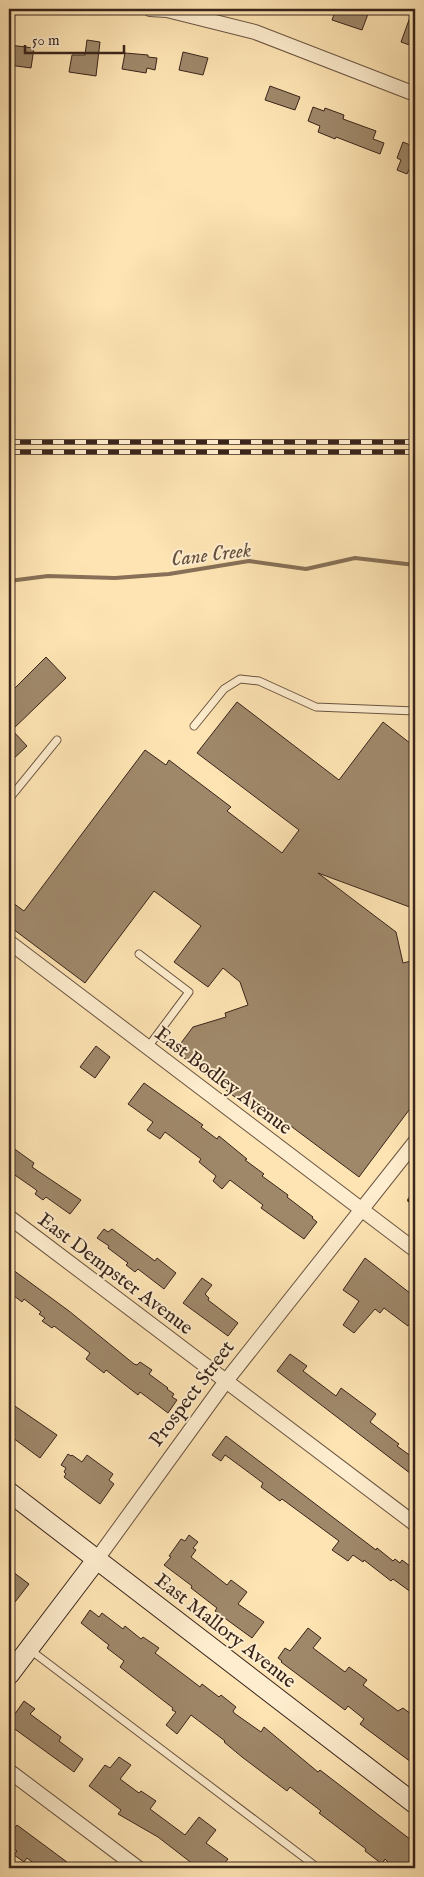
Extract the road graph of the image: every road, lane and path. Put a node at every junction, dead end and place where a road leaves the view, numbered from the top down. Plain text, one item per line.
1 (150, 9) edge
2 (193, 12) edge
3 (415, 94) edge
4 (415, 710) edge
5 (194, 726) dead end
6 (57, 740) dead end
7 (9, 799) edge
8 (9, 942) edge
9 (139, 954) dead end
10 (148, 1047) junction
11 (415, 1142) edge
12 (361, 1209) junction
13 (9, 1217) edge
14 (415, 1250) edge
15 (226, 1380) junction
16 (9, 1492) edge
17 (415, 1524) edge
18 (97, 1559) junction
19 (29, 1649) junction
20 (9, 1675) edge
21 (9, 1771) edge
22 (415, 1804) edge
23 (138, 1868) edge
24 (318, 1868) edge

1 - 2 street
2 - 3 street
4 - 5 lane
6 - 7 lane
8 - 10 street, East Bodley Avenue
9 - 10 lane
10 - 12 street, East Bodley Avenue
11 - 12 street, Prospect Street
12 - 14 street, East Bodley Avenue
12 - 15 street, Prospect Street
13 - 15 street, East Dempster Avenue
15 - 17 street, East Dempster Avenue
15 - 18 street, Prospect Street
16 - 18 main road, East Mallory Avenue
18 - 19 main road, Prospect Street
18 - 22 main road, East Mallory Avenue
19 - 20 main road, Prospect Street
19 - 24 lane
21 - 23 street

